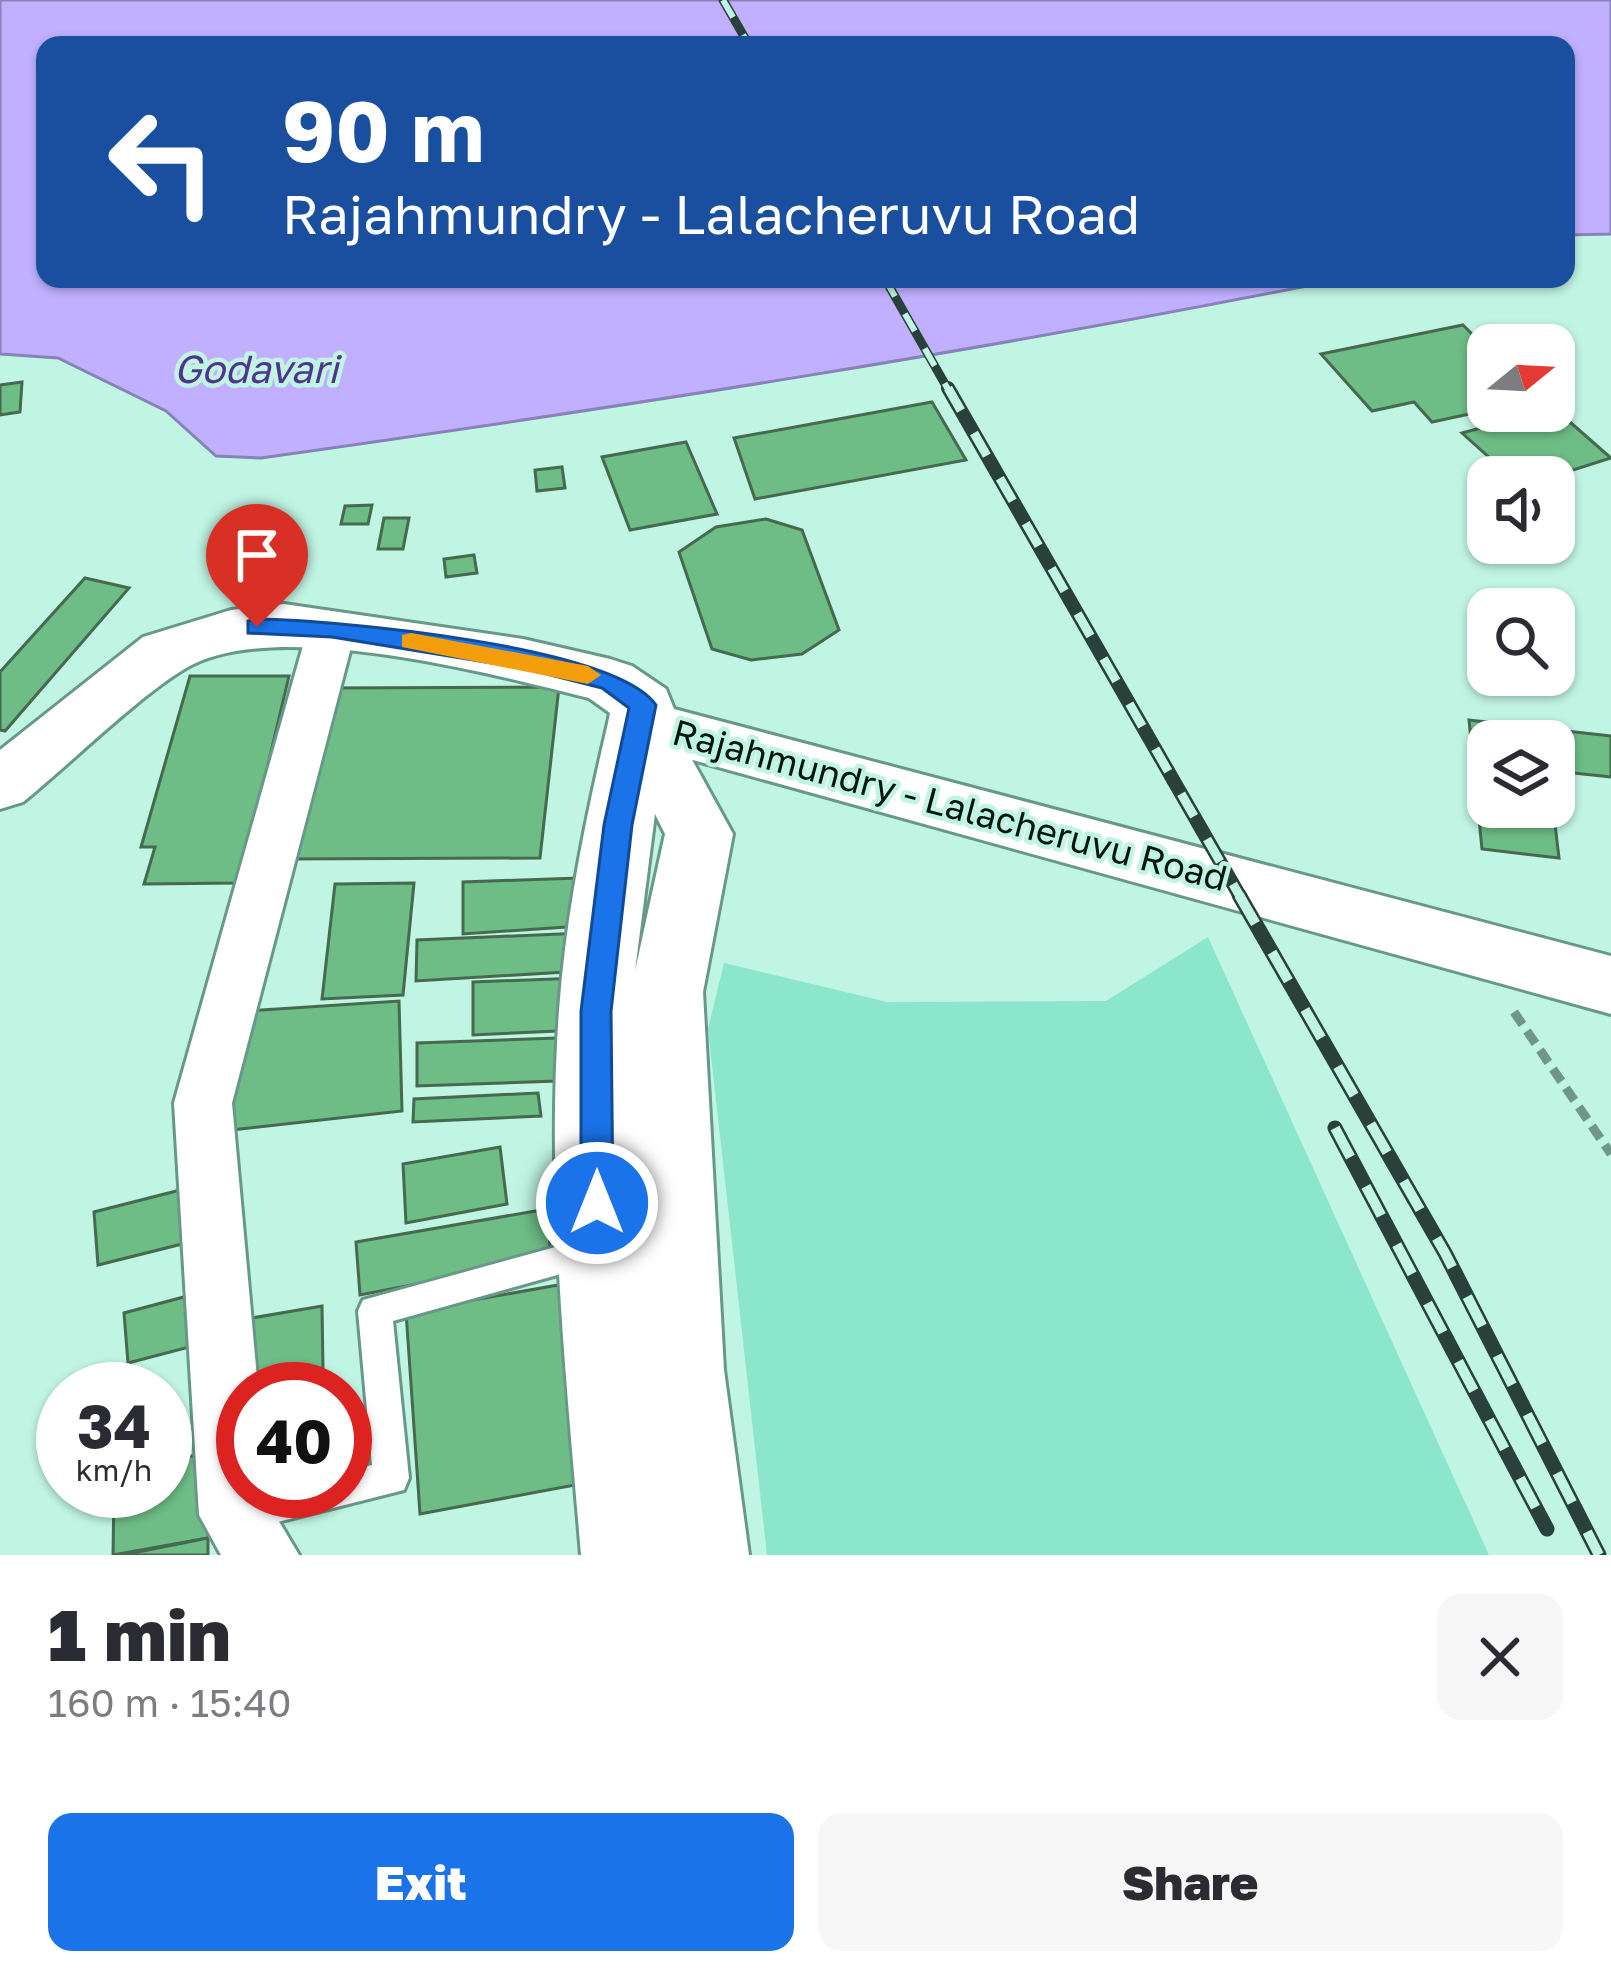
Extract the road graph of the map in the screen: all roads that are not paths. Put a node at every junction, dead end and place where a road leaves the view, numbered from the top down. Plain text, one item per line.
1 (332, 628) junction
2 (640, 723) junction
3 (0, 785) edge
4 (1611, 985) edge
5 (597, 1251) junction
6 (372, 1483) edge
7 (282, 1518) edge
8 (249, 1535) edge
9 (626, 1555) edge
10 (704, 1555) edge

1 - 2 main road, Rajahmundry - Lalacheruvu Road
1 - 3 main road, Rajahmundry - Lalacheruvu Road
1 - 8 street
2 - 4 main road, Rajahmundry - Lalacheruvu Road
2 - 5 main road
2 - 10 main road
5 - 6 lane
5 - 9 main road
7 - 8 lane

